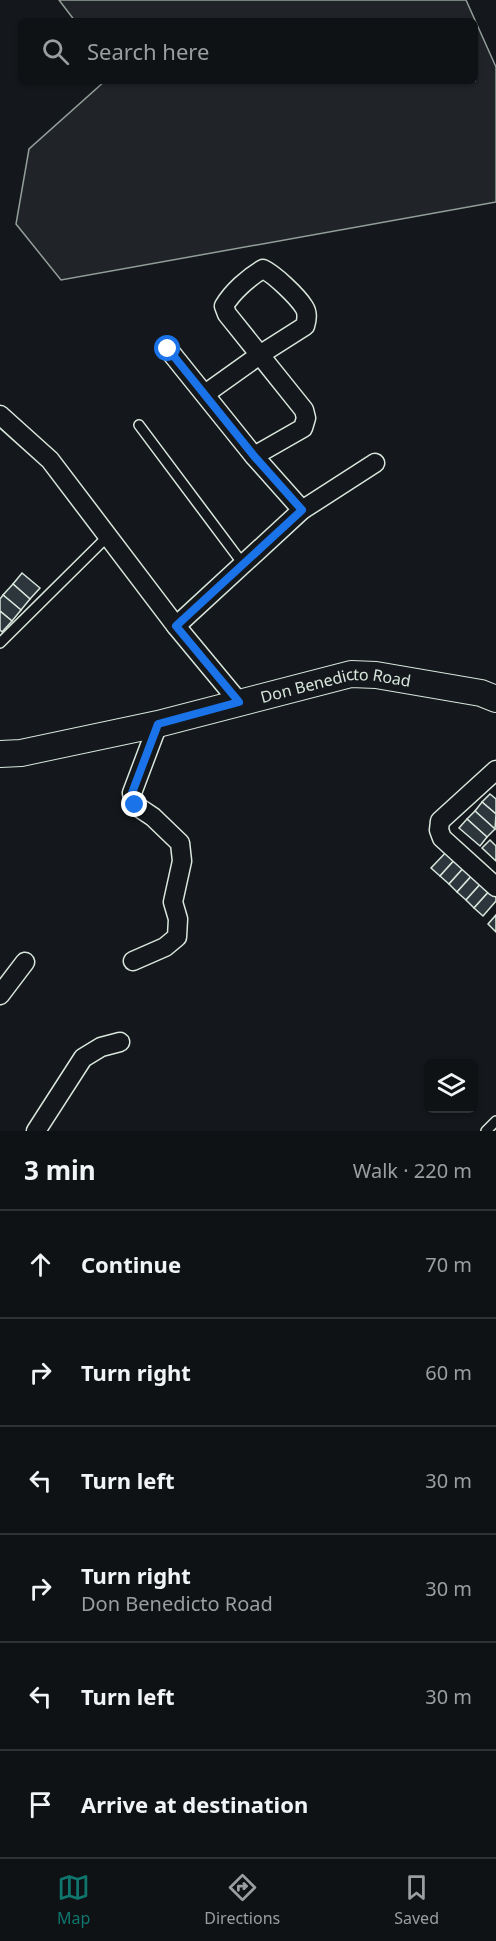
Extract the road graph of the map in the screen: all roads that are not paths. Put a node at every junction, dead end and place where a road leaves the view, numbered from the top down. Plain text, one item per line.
1 (168, 349) dead end
2 (261, 354) junction
3 (206, 394) junction
4 (0, 415) edge
5 (139, 425) dead end
6 (254, 456) junction
7 (375, 463) dead end
8 (302, 510) junction
9 (108, 536) junction
10 (243, 564) junction
11 (176, 626) junction
12 (0, 643) edge
13 (496, 699) edge
14 (239, 702) junction
15 (158, 724) junction
16 (0, 754) edge
17 (496, 770) edge
18 (494, 882) edge
19 (134, 961) dead end
20 (25, 962) dead end
21 (0, 995) edge
22 (120, 1042) dead end
23 (496, 1121) edge
24 (36, 1131) edge
25 (486, 1131) edge

1 - 3 street
2 - 2 street
2 - 3 street
2 - 6 street
3 - 6 street
4 - 9 street
5 - 10 lane
6 - 8 street
7 - 8 street
8 - 10 street
9 - 11 street
9 - 12 lane
10 - 11 street
11 - 14 street
13 - 14 street, Don Benedicto Road
14 - 15 street, Don Benedicto Road
15 - 16 street, Don Benedicto Road
15 - 19 street
17 - 18 street
20 - 21 street
22 - 24 street
23 - 25 lane

